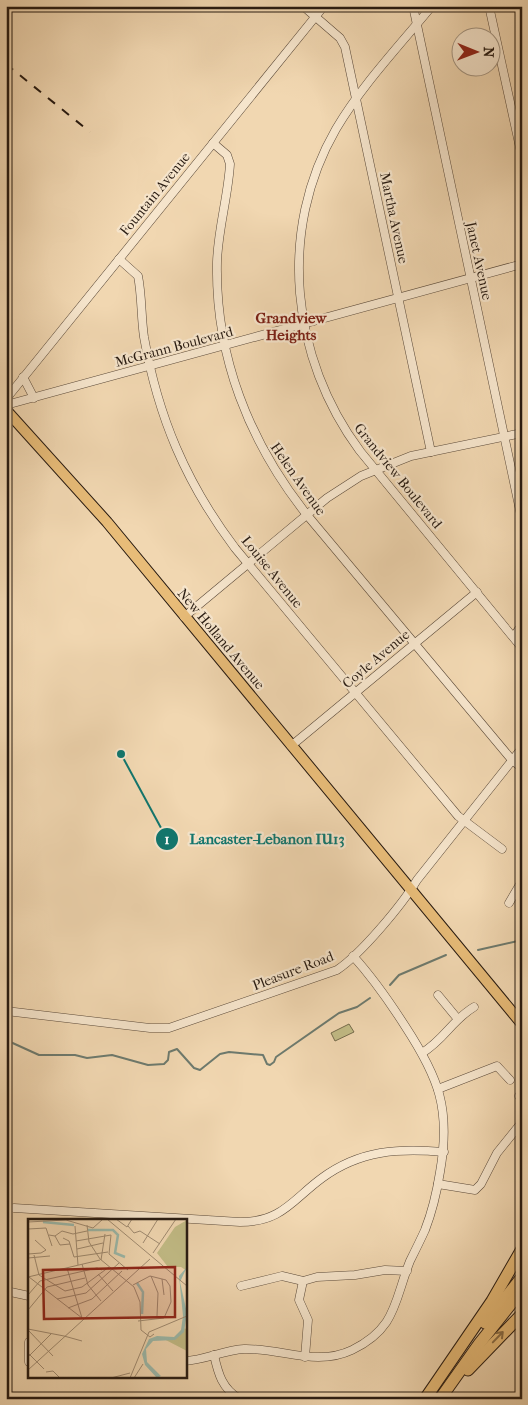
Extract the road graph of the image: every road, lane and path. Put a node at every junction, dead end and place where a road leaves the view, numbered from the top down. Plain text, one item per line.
1 (303, 6) edge
2 (324, 6) edge
3 (413, 6) edge
4 (432, 6) edge
5 (489, 6) edge
6 (315, 17) junction
7 (417, 25) junction
8 (356, 99) junction
9 (213, 143) junction
10 (521, 154) edge
11 (119, 259) junction
12 (522, 264) edge
13 (470, 278) junction
14 (398, 298) junction
15 (303, 324) junction
16 (225, 346) junction
17 (150, 366) junction
18 (22, 377) junction
19 (6, 398) edge
20 (34, 398) junction
21 (6, 405) edge
22 (6, 410) edge
23 (522, 433) edge
24 (504, 437) junction
25 (431, 452) junction
26 (375, 469) junction
27 (307, 515) junction
28 (522, 520) edge
29 (248, 564) junction
30 (477, 592) junction
31 (184, 617) junction
32 (522, 625) edge
33 (514, 636) junction
34 (414, 644) junction
35 (522, 648) edge
36 (355, 693) junction
37 (292, 746) junction
38 (522, 748) edge
39 (512, 760) junction
40 (522, 768) edge
41 (464, 821) junction
42 (502, 849) dead end
43 (522, 881) edge
44 (411, 889) junction
45 (509, 903) dead end
46 (353, 956) junction
47 (438, 996) dead end
48 (474, 1008) dead end
49 (6, 1011) edge
50 (457, 1018) junction
51 (522, 1024) edge
52 (422, 1053) junction
53 (510, 1080) dead end
54 (438, 1089) junction
55 (522, 1122) edge
56 (444, 1152) junction
57 (438, 1184) junction
58 (14, 1208) dead end
59 (522, 1249) edge
60 (407, 1271) junction
61 (522, 1277) edge
62 (303, 1281) junction
63 (241, 1286) dead end
64 (522, 1290) edge
65 (6, 1291) edge
66 (28, 1296) edge
67 (522, 1314) edge
68 (214, 1355) junction
69 (305, 1357) junction
70 (186, 1360) edge
71 (240, 1399) edge
72 (426, 1399) edge
73 (441, 1399) edge

1 - 6 street, Martha Avenue
2 - 6 street, Fountain Avenue
3 - 7 street, Janet Avenue
4 - 7 street, Grandview Boulevard
5 - 10 street
6 - 8 street, Martha Avenue
6 - 9 street, Fountain Avenue
7 - 8 street, Grandview Boulevard
7 - 13 street, Janet Avenue
8 - 14 street, Martha Avenue
8 - 15 street, Grandview Boulevard
9 - 11 street, Fountain Avenue
9 - 16 street, Helen Avenue
11 - 17 street, Louise Avenue
11 - 18 street, Fountain Avenue
12 - 13 street, McGrann Boulevard
13 - 14 street, McGrann Boulevard
13 - 24 street, Janet Avenue
14 - 15 street, McGrann Boulevard
14 - 25 street, Martha Avenue
15 - 16 street, McGrann Boulevard
15 - 26 street, Grandview Boulevard
16 - 17 street, McGrann Boulevard
16 - 27 street, Helen Avenue
17 - 20 street, McGrann Boulevard
17 - 29 street, Louise Avenue
18 - 19 street, Fountain Avenue
18 - 20 street
20 - 21 street, McGrann Boulevard
22 - 31 main road, New Holland Avenue
23 - 24 street
24 - 25 street
24 - 28 street, Janet Avenue
25 - 26 street
26 - 27 street
26 - 30 street, Grandview Boulevard
27 - 29 street
27 - 34 street, Helen Avenue
29 - 31 street
29 - 36 street, Louise Avenue
30 - 33 street, Grandview Boulevard
30 - 34 street, Coyle Avenue
31 - 37 main road, New Holland Avenue
32 - 33 street
33 - 35 street, Grandview Boulevard
34 - 36 street, Coyle Avenue
34 - 39 street, Helen Avenue
36 - 37 street, Coyle Avenue
36 - 41 street, Louise Avenue
37 - 44 main road, New Holland Avenue
38 - 39 street, Pleasure Road
39 - 40 street, Helen Avenue
39 - 41 street, Pleasure Road
41 - 42 street, Louise Avenue
41 - 44 street, Pleasure Road
43 - 45 street
44 - 46 street, Pleasure Road
44 - 51 main road, New Holland Avenue
46 - 49 street, Pleasure Road
46 - 52 street
47 - 50 street
48 - 50 street
50 - 52 street
52 - 54 street
53 - 54 street
54 - 56 street
55 - 57 street
56 - 57 street
56 - 58 street
57 - 60 street
59 - 72 highway
60 - 62 street
60 - 69 street
61 - 72 highway
62 - 63 street
62 - 69 street
64 - 73 highway
65 - 66 street
73 -> 67 highway
68 - 69 street
68 - 70 street
68 - 71 street

